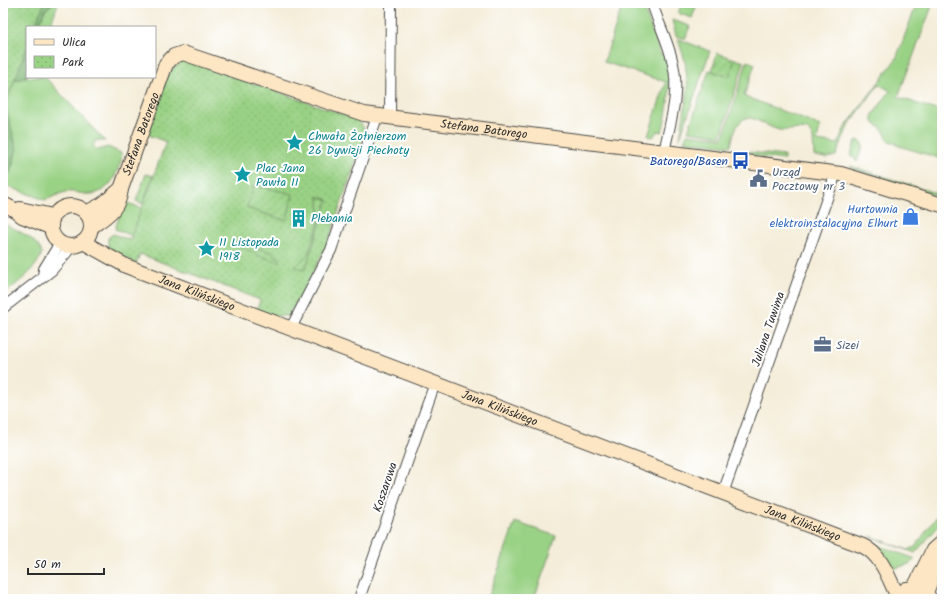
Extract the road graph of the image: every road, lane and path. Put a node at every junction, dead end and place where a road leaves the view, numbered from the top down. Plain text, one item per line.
1 (390, 3) edge
2 (652, 3) edge
3 (384, 117) junction
4 (664, 152) junction
5 (836, 173) junction
6 (121, 189) junction
7 (942, 205) edge
8 (9, 207) edge
9 (86, 213) junction
10 (52, 221) junction
11 (91, 227) junction
12 (72, 244) junction
13 (3, 308) edge
14 (291, 328) junction
15 (436, 384) junction
16 (723, 493) junction
17 (942, 542) edge
18 (942, 550) edge
19 (923, 593) edge
20 (893, 596) edge
21 (358, 599) edge

1 - 3 street
2 - 4 street
3 - 4 street, Stefana Batorego
3 - 6 street, Stefana Batorego
3 - 14 street
4 - 5 street, Stefana Batorego
5 - 7 street, Stefana Batorego
5 - 16 street, Juliana Tuwima
6 - 9 street, Stefana Batorego
6 - 11 street, Stefana Batorego
8 - 10 street
9 - 10 street
9 - 11 street
10 - 12 street
11 - 12 street
12 - 13 street
12 - 14 street, Jana Kilińskiego
14 - 15 street, Jana Kilińskiego
15 - 16 street, Jana Kilińskiego
15 - 21 street, Koszarowa
16 - 20 street, Jana Kilińskiego
17 - 19 street
18 - 19 street
19 - 20 street

